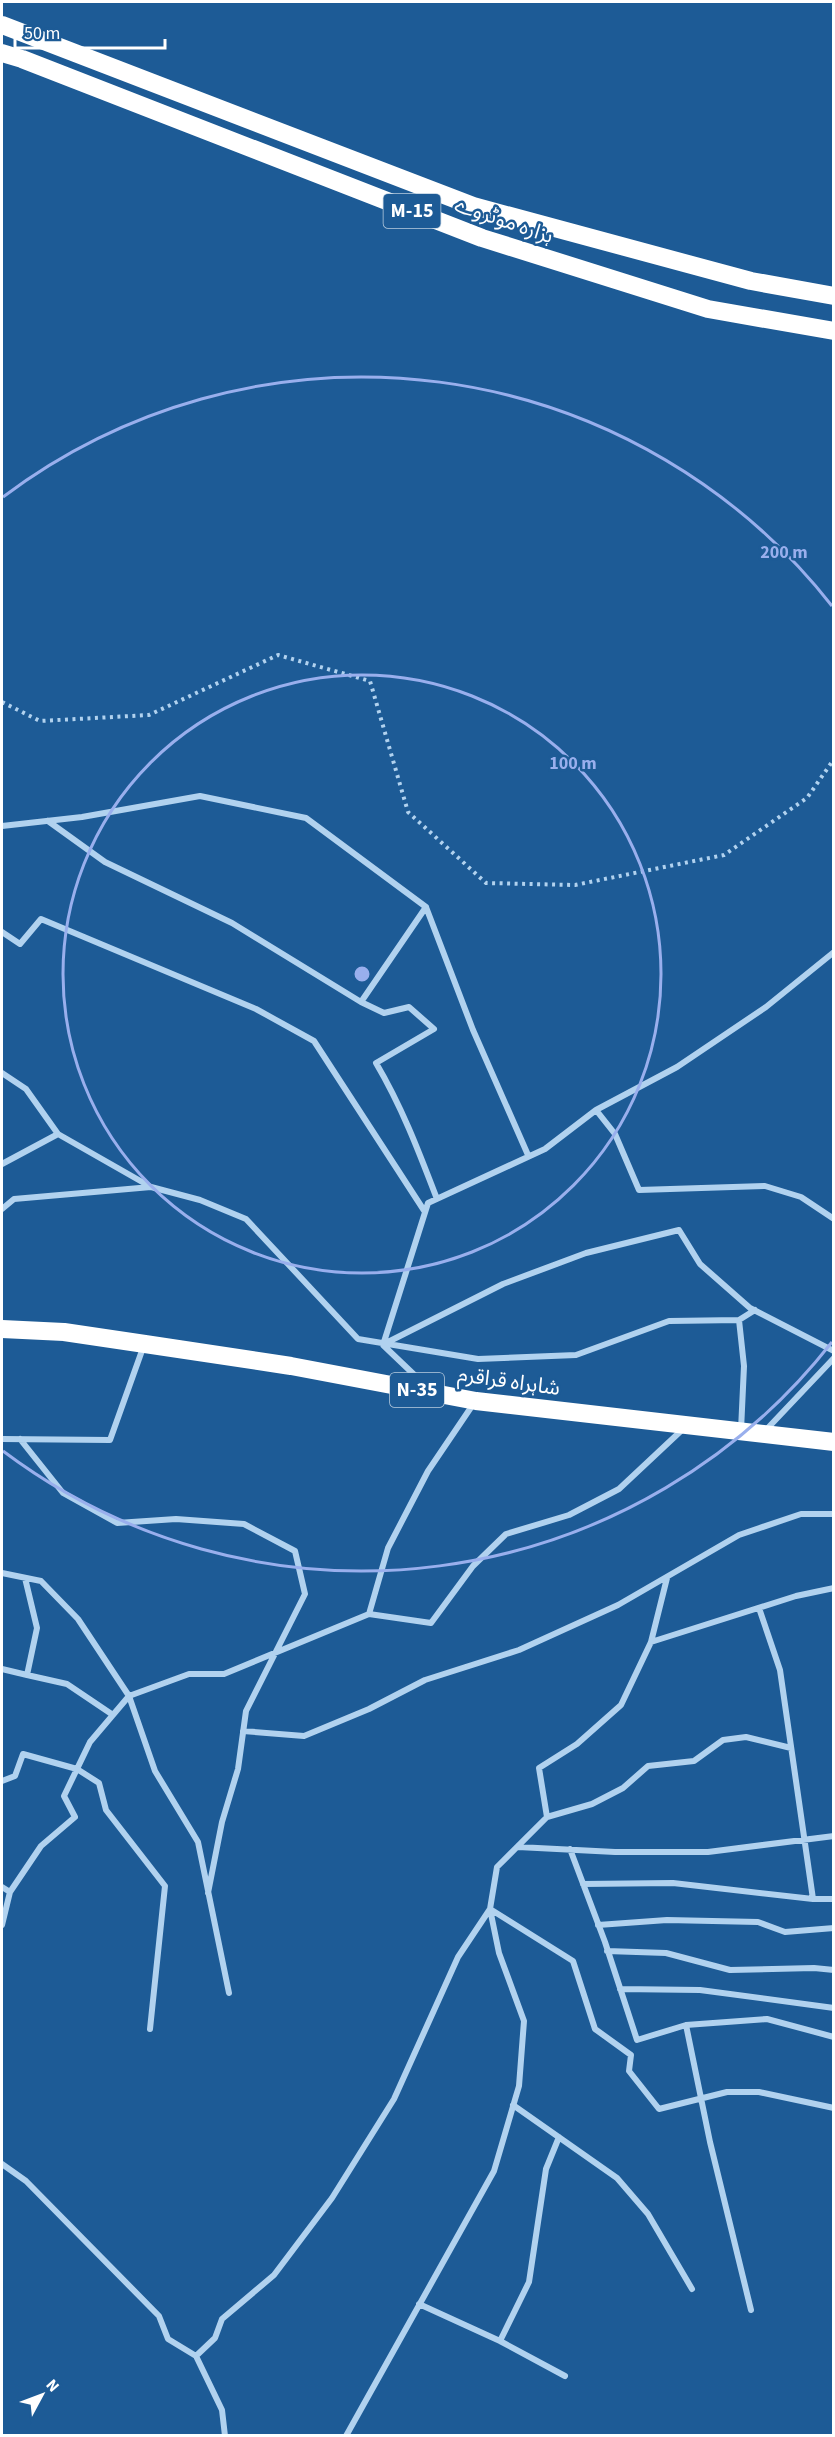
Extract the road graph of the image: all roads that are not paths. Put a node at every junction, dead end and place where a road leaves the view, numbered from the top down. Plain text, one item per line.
1 (2, 25) edge
2 (2, 53) edge
3 (834, 296) edge
4 (834, 330) edge
5 (47, 821) junction
6 (2, 826) edge
7 (426, 907) junction
8 (2, 932) edge
9 (834, 952) edge
10 (361, 1002) junction
11 (2, 1073) edge
12 (596, 1110) junction
13 (58, 1134) junction
14 (528, 1155) junction
15 (2, 1164) edge
16 (151, 1187) junction
17 (437, 1199) junction
18 (2, 1209) edge
19 (425, 1212) junction
20 (834, 1219) edge
21 (755, 1310) junction
22 (739, 1320) junction
23 (2, 1329) edge
24 (145, 1344) junction
25 (383, 1345) junction
26 (834, 1351) edge
27 (834, 1358) edge
28 (433, 1393) junction
29 (476, 1401) junction
30 (686, 1425) junction
31 (741, 1432) junction
32 (763, 1434) junction
33 (2, 1439) edge
34 (20, 1439) junction
35 (834, 1442) edge
36 (834, 1514) edge
37 (2, 1574) edge
38 (25, 1578) junction
39 (667, 1578) junction
40 (834, 1588) edge
41 (759, 1608) junction
42 (369, 1614) junction
43 (651, 1642) junction
44 (276, 1651) junction
45 (2, 1669) edge
46 (27, 1675) junction
47 (129, 1696) junction
48 (113, 1715) junction
49 (243, 1731) junction
50 (791, 1748) junction
51 (77, 1769) junction
52 (2, 1781) edge
53 (547, 1817) junction
54 (834, 1836) edge
55 (805, 1840) junction
56 (518, 1847) junction
57 (570, 1850) junction
58 (583, 1884) junction
59 (2, 1887) edge
60 (10, 1892) junction
61 (208, 1893) junction
62 (813, 1899) junction
63 (834, 1899) edge
64 (490, 1909) junction
65 (3, 1914) edge
66 (2, 1925) edge
67 (598, 1925) junction
68 (834, 1928) edge
69 (608, 1951) junction
70 (834, 1970) edge
71 (620, 1989) junction
72 (229, 1993) dead end
73 (834, 2007) edge
74 (686, 2025) junction
75 (150, 2029) dead end
76 (834, 2037) edge
77 (701, 2099) junction
78 (513, 2105) junction
79 (834, 2108) edge
80 (559, 2137) junction
81 (2, 2164) edge
82 (692, 2289) dead end
83 (419, 2304) junction
84 (751, 2310) dead end
85 (500, 2341) junction
86 (196, 2356) junction
87 (565, 2376) dead end
88 (225, 2436) edge
89 (346, 2436) edge

1 - 3 highway, ہزارہ موٹروے / M-15
2 - 4 highway, ہزارہ موٹروے / M-15
5 - 6 street
5 - 7 street
5 - 10 street
7 - 10 street
7 - 14 street
8 - 19 street
9 - 12 street
10 - 17 street
11 - 13 street
12 - 14 street
12 - 20 street
13 - 15 street
13 - 16 street
14 - 17 street
16 - 18 street
16 - 25 street
17 - 19 street
19 - 25 street
21 - 22 street
21 - 25 street
21 - 26 street
22 - 25 street
22 - 31 street
23 - 24 highway, شاہراہ قراقرم / N-35
24 - 28 highway, شاہراہ قراقرم / N-35
24 - 34 street
25 - 28 street
27 - 32 street
28 - 29 highway, شاہراہ قراقرم / N-35
29 - 30 highway, شاہراہ قراقرم / N-35
29 - 42 street
30 - 31 highway, شاہراہ قراقرم / N-35
30 - 42 street
31 - 32 highway, شاہراہ قراقرم / N-35
32 - 35 highway, شاہراہ قراقرم / N-35
33 - 34 street
34 - 44 street
36 - 39 street
37 - 38 street
38 - 46 street
38 - 47 street
39 - 43 street
39 - 49 street
40 - 41 street
41 - 43 street
41 - 50 street
42 - 44 street
43 - 53 street
44 - 47 street
44 - 49 street
45 - 46 street
46 - 48 street
47 - 48 street
47 - 61 street
48 - 51 street
49 - 61 street
50 - 53 street
50 - 55 street
51 - 52 street
51 - 60 street
51 - 75 street
53 - 56 street
54 - 55 street
55 - 57 street
55 - 62 street
56 - 57 street
56 - 64 street
57 - 58 street
58 - 62 street
58 - 67 street
59 - 60 street
60 - 65 street
61 - 72 street
62 - 63 street
64 - 77 street
64 - 78 street
64 - 86 street
65 - 66 street
67 - 68 street
67 - 69 street
69 - 70 street
69 - 71 street
71 - 73 street
71 - 74 street
74 - 76 street
74 - 77 street
77 - 79 street
77 - 84 street
78 - 80 street
78 - 83 street
80 - 82 street
80 - 85 street
81 - 86 street
83 - 85 street
83 - 89 street
85 - 87 street
86 - 88 street

